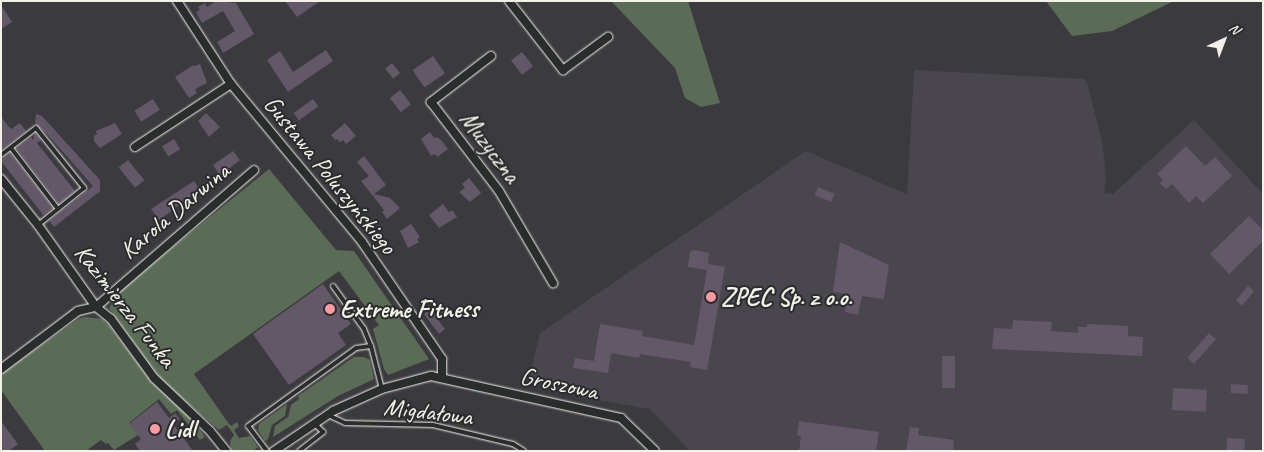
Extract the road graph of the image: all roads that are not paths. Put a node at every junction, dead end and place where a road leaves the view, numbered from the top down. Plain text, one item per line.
1 (177, 1) edge
2 (509, 1) edge
3 (608, 37) dead end
4 (491, 56) dead end
5 (231, 84) junction
6 (135, 146) dead end
7 (11, 148) junction
8 (1, 155) edge
9 (254, 170) dead end
10 (1, 179) edge
11 (58, 209) junction
12 (38, 226) junction
13 (553, 283) dead end
14 (333, 286) dead end
15 (96, 307) junction
16 (371, 346) junction
17 (1, 369) edge
18 (442, 377) junction
19 (382, 389) junction
20 (328, 415) junction
21 (315, 424) junction
22 (226, 451) edge
23 (267, 451) edge
24 (274, 451) edge
25 (299, 451) edge
26 (524, 451) edge
27 (655, 451) edge

1 - 5 street, Gustawa Poluszyńskiego
2 - 3 street
4 - 13 street, Muzyczna
5 - 6 street
5 - 18 street, Gustawa Poluszyńskiego
7 - 8 lane
7 - 11 lane
7 - 11 lane
9 - 15 street, Karola Darwina
10 - 12 street, Kazimierza Funka
11 - 12 lane
12 - 15 street, Kazimierza Funka
14 - 16 lane
15 - 17 street, Karola Darwina
15 - 22 street, Kazimierza Funka
16 - 19 lane
16 - 23 lane
18 - 19 street
18 - 27 street, Groszowa
19 - 20 street
20 - 21 street
20 - 26 lane, Migdałowa
21 - 24 street
21 - 25 lane

